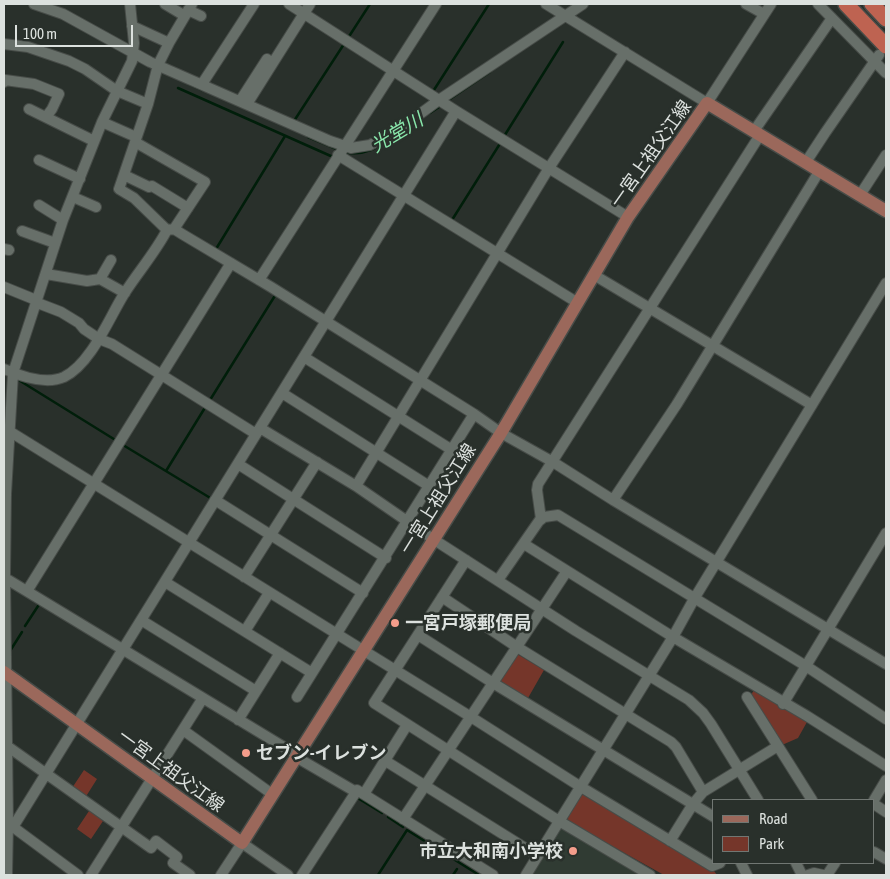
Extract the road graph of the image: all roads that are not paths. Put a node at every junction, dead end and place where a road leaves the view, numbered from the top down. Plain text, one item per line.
1 (34, 4) edge
2 (130, 4) edge
3 (165, 4) edge
4 (254, 4) edge
5 (289, 4) edge
6 (310, 4) edge
7 (436, 4) edge
8 (546, 4) edge
9 (583, 4) edge
10 (746, 4) edge
11 (771, 4) edge
12 (818, 4) edge
13 (846, 4) edge
14 (852, 4) edge
15 (872, 4) edge
16 (882, 4) edge
17 (56, 7) edge
18 (886, 8) edge
19 (302, 9) edge
20 (188, 10) edge
21 (764, 14) junction
22 (201, 16) dead end
23 (566, 16) junction
24 (832, 18) junction
25 (886, 19) edge
26 (132, 26) junction
27 (886, 40) edge
28 (169, 43) junction
29 (4, 44) edge
30 (625, 52) junction
31 (134, 54) junction
32 (880, 54) edge
33 (158, 65) junction
34 (393, 72) junction
35 (886, 73) edge
36 (4, 82) edge
37 (202, 84) junction
38 (117, 91) junction
39 (244, 102) junction
40 (441, 102) junction
41 (707, 103) junction
42 (148, 104) junction
43 (29, 109) dead end
44 (456, 112) junction
45 (46, 117) junction
46 (102, 122) junction
47 (757, 133) junction
48 (94, 140) junction
49 (136, 140) junction
50 (340, 151) junction
51 (886, 155) edge
52 (39, 160) dead end
53 (806, 162) junction
54 (549, 168) junction
55 (820, 170) junction
56 (124, 175) junction
57 (80, 178) junction
58 (404, 195) junction
59 (860, 195) junction
60 (73, 197) junction
61 (40, 205) dead end
62 (96, 207) dead end
63 (188, 208) junction
64 (886, 211) edge
65 (628, 217) junction
66 (63, 220) junction
67 (171, 230) junction
68 (22, 231) dead end
69 (55, 242) junction
70 (498, 253) junction
71 (110, 260) dead end
72 (231, 263) junction
73 (46, 274) junction
74 (594, 274) junction
75 (100, 279) junction
76 (259, 280) junction
77 (886, 283) edge
78 (4, 287) edge
79 (124, 293) junction
80 (35, 301) junction
81 (578, 303) junction
82 (650, 308) junction
83 (326, 322) junction
84 (99, 339) junction
85 (713, 346) junction
86 (304, 357) junction
87 (8, 371) edge
88 (162, 376) junction
89 (419, 381) junction
90 (282, 393) junction
91 (812, 405) junction
92 (474, 414) junction
93 (398, 416) junction
94 (9, 431) junction
95 (258, 431) junction
96 (501, 433) junction
97 (452, 450) junction
98 (376, 453) junction
99 (317, 462) junction
100 (553, 462) junction
101 (238, 464) junction
102 (93, 484) junction
103 (356, 486) junction
104 (429, 486) junction
105 (293, 499) junction
106 (215, 500) junction
107 (613, 500) junction
108 (542, 519) junction
109 (408, 521) junction
110 (886, 533) edge
111 (270, 535) junction
112 (433, 540) junction
113 (189, 544) junction
114 (524, 544) junction
115 (386, 558) junction
116 (466, 560) junction
117 (717, 562) junction
118 (567, 571) junction
119 (5, 576) edge
120 (244, 577) junction
121 (498, 580) junction
122 (165, 582) junction
123 (27, 591) junction
124 (270, 592) junction
125 (362, 593) junction
126 (442, 597) junction
127 (694, 599) junction
128 (542, 608) junction
129 (141, 620) junction
130 (828, 628) junction
131 (245, 632) junction
132 (336, 634) junction
133 (418, 634) junction
134 (673, 637) junction
135 (517, 647) junction
136 (123, 650) junction
137 (363, 651) junction
138 (280, 654) junction
139 (886, 664) edge
140 (806, 666) junction
141 (395, 670) junction
142 (6, 673) edge
143 (312, 673) junction
144 (649, 675) junction
145 (493, 682) junction
146 (256, 691) junction
147 (297, 697) dead end
148 (747, 697) dead end
149 (203, 698) junction
150 (783, 704) junction
151 (626, 714) junction
152 (470, 717) junction
153 (886, 718) edge
154 (238, 720) junction
155 (76, 724) junction
156 (407, 725) junction
157 (183, 730) junction
158 (7, 746) junction
159 (778, 746) junction
160 (603, 750) junction
161 (448, 752) junction
162 (296, 756) junction
163 (384, 760) junction
164 (5, 766) edge
165 (886, 766) edge
166 (739, 770) junction
167 (46, 773) junction
168 (6, 779) edge
169 (152, 779) junction
170 (886, 780) edge
171 (425, 786) junction
172 (581, 787) junction
173 (703, 792) junction
174 (360, 793) junction
175 (272, 794) junction
176 (757, 799) edge
177 (811, 799) edge
178 (875, 800) edge
179 (875, 803) edge
180 (693, 804) junction
181 (886, 812) edge
182 (712, 816) edge
183 (403, 819) junction
184 (559, 821) junction
185 (10, 826) junction
186 (122, 827) junction
187 (670, 841) junction
188 (242, 843) junction
189 (875, 853) edge
190 (538, 856) junction
191 (886, 860) edge
192 (717, 864) edge
193 (834, 864) edge
194 (7, 875) edge
195 (78, 875) edge
196 (92, 875) edge
197 (190, 875) edge
198 (221, 875) edge
199 (288, 875) edge
200 (302, 875) edge
201 (493, 875) edge
202 (526, 875) edge
203 (650, 875) edge
204 (808, 875) edge
205 (825, 875) edge

1 - 17 street
2 - 26 street
3 - 20 street
4 - 37 street
5 - 19 street
6 - 19 street
7 - 34 street
8 - 23 street
9 - 23 street
10 - 21 street
11 - 21 street
12 - 24 street
13 - 32 highway
14 - 27 highway
15 - 25 highway
16 - 18 highway
17 - 31 street
19 - 34 street
19 - 39 street
20 - 22 street
20 - 28 street
21 - 41 street
23 - 30 street
23 - 40 street
24 - 32 street
24 - 47 street
26 - 28 street
26 - 31 street
28 - 33 street
29 - 38 street
30 - 41 street
30 - 54 street
31 - 33 street
31 - 38 street
32 - 35 street
32 - 53 street
33 - 37 street
33 - 42 street
34 - 40 street
34 - 50 street
36 - 45 street
37 - 39 street
38 - 42 street
38 - 46 street
39 - 50 street
40 - 44 street
40 - 50 street
41 - 47 main road, 一宮上祖父江線
41 - 65 main road, 一宮上祖父江線
42 - 49 street
43 - 45 street
44 - 54 street
44 - 58 street
45 - 48 street
46 - 48 street
46 - 49 street
47 - 53 main road, 一宮上祖父江線
47 - 82 street
48 - 57 street
49 - 56 street
49 - 63 street
50 - 58 street
50 - 76 street
51 - 59 street
52 - 57 street
53 - 55 main road, 一宮上祖父江線
54 - 65 street
54 - 70 street
55 - 59 main road, 一宮上祖父江線
55 - 85 street
56 - 63 street
56 - 67 street
57 - 60 street
58 - 70 street
58 - 83 street
59 - 64 main road, 一宮上祖父江線
60 - 62 street
60 - 66 street
61 - 66 street
63 - 67 street
65 - 74 main road, 一宮上祖父江線
66 - 69 street
67 - 72 street
67 - 79 street
68 - 69 street
69 - 73 street
70 - 81 street
70 - 89 street
71 - 75 street
72 - 76 street
72 - 88 street
73 - 75 street
73 - 80 street
74 - 81 main road, 一宮上祖父江線
74 - 82 street
75 - 79 street
76 - 83 street
77 - 91 street
78 - 80 street
79 - 84 street
80 - 84 street
80 - 87 street
81 - 96 main road, 一宮上祖父江線
82 - 85 street
82 - 100 street
83 - 86 street
83 - 89 street
84 - 87 street
84 - 88 street
85 - 91 street
85 - 107 street
86 - 90 street
86 - 93 street
87 - 94 street
88 - 95 street
88 - 102 street
89 - 92 street
89 - 93 street
90 - 95 street
90 - 98 street
91 - 117 street
92 - 96 street
92 - 97 street
93 - 97 street
93 - 98 street
94 - 102 street
94 - 119 street
95 - 99 street
95 - 101 street
96 - 100 street
96 - 112 main road, 一宮上祖父江線
97 - 104 street
98 - 103 street
98 - 104 street
99 - 103 street
99 - 105 street
100 - 107 street
100 - 108 street
101 - 105 street
101 - 106 street
102 - 113 street
102 - 123 street
103 - 109 street
104 - 109 street
105 - 111 street
105 - 115 street
106 - 111 street
106 - 113 street
107 - 117 street
108 - 114 street
108 - 127 street
109 - 112 street
109 - 115 street
110 - 130 street
111 - 120 street
111 - 125 street
112 - 116 street
112 - 137 main road, 一宮上祖父江線
113 - 120 street
113 - 122 street
114 - 118 street
114 - 121 street
115 - 125 street
116 - 121 street
116 - 126 street
117 - 127 street
117 - 130 street
118 - 128 street
118 - 134 street
119 - 123 street
119 - 142 street
120 - 124 street
121 - 128 street
122 - 129 street
122 - 131 street
123 - 136 street
124 - 131 street
124 - 132 street
125 - 132 street
126 - 133 street
126 - 135 street
127 - 134 street
127 - 140 street
128 - 135 street
128 - 144 street
129 - 136 street
129 - 146 street
130 - 139 street
130 - 140 street
131 - 138 street
132 - 137 street
132 - 143 street
133 - 141 street
133 - 145 street
134 - 144 street
134 - 150 street
135 - 145 street
135 - 151 street
136 - 149 street
136 - 155 street
137 - 141 street
137 - 162 main road, 一宮上祖父江線
138 - 143 street
138 - 146 street
140 - 150 street
140 - 153 street
141 - 152 street
141 - 156 street
142 - 155 main road, 一宮上祖父江線
142 - 158 street
143 - 147 street
144 - 151 street
144 - 166 street
145 - 152 street
145 - 160 street
146 - 154 street
148 - 159 street
149 - 154 street
149 - 157 street
150 - 165 street
151 - 160 street
151 - 173 street
152 - 161 street
152 - 172 street
154 - 162 street
155 - 167 street
155 - 169 main road, 一宮上祖父江線
156 - 161 street
156 - 163 street
157 - 169 street
157 - 175 street
158 - 164 street
158 - 167 street
159 - 166 street
159 - 177 street
160 - 172 street
160 - 180 street
161 - 171 street
161 - 184 street
162 - 174 street
162 - 175 main road, 一宮上祖父江線
163 - 171 street
163 - 174 street
164 - 168 street
166 - 173 street
166 - 176 street
167 - 185 street
167 - 186 street
168 - 185 street
169 - 186 street
169 - 188 main road, 一宮上祖父江線
170 - 178 street
171 - 183 street
171 - 190 street
172 - 184 street
172 - 187 street
173 - 180 street
174 - 183 street
174 - 200 street
175 - 188 main road, 一宮上祖父江線
179 - 181 street
180 - 182 street
180 - 187 street
183 - 201 street
184 - 190 street
184 - 203 street
185 - 194 street
185 - 195 street
186 - 196 street
186 - 197 street
187 - 192 street
188 - 198 street
188 - 199 street
189 - 191 street
190 - 202 street
193 - 205 street
204 - 205 street

